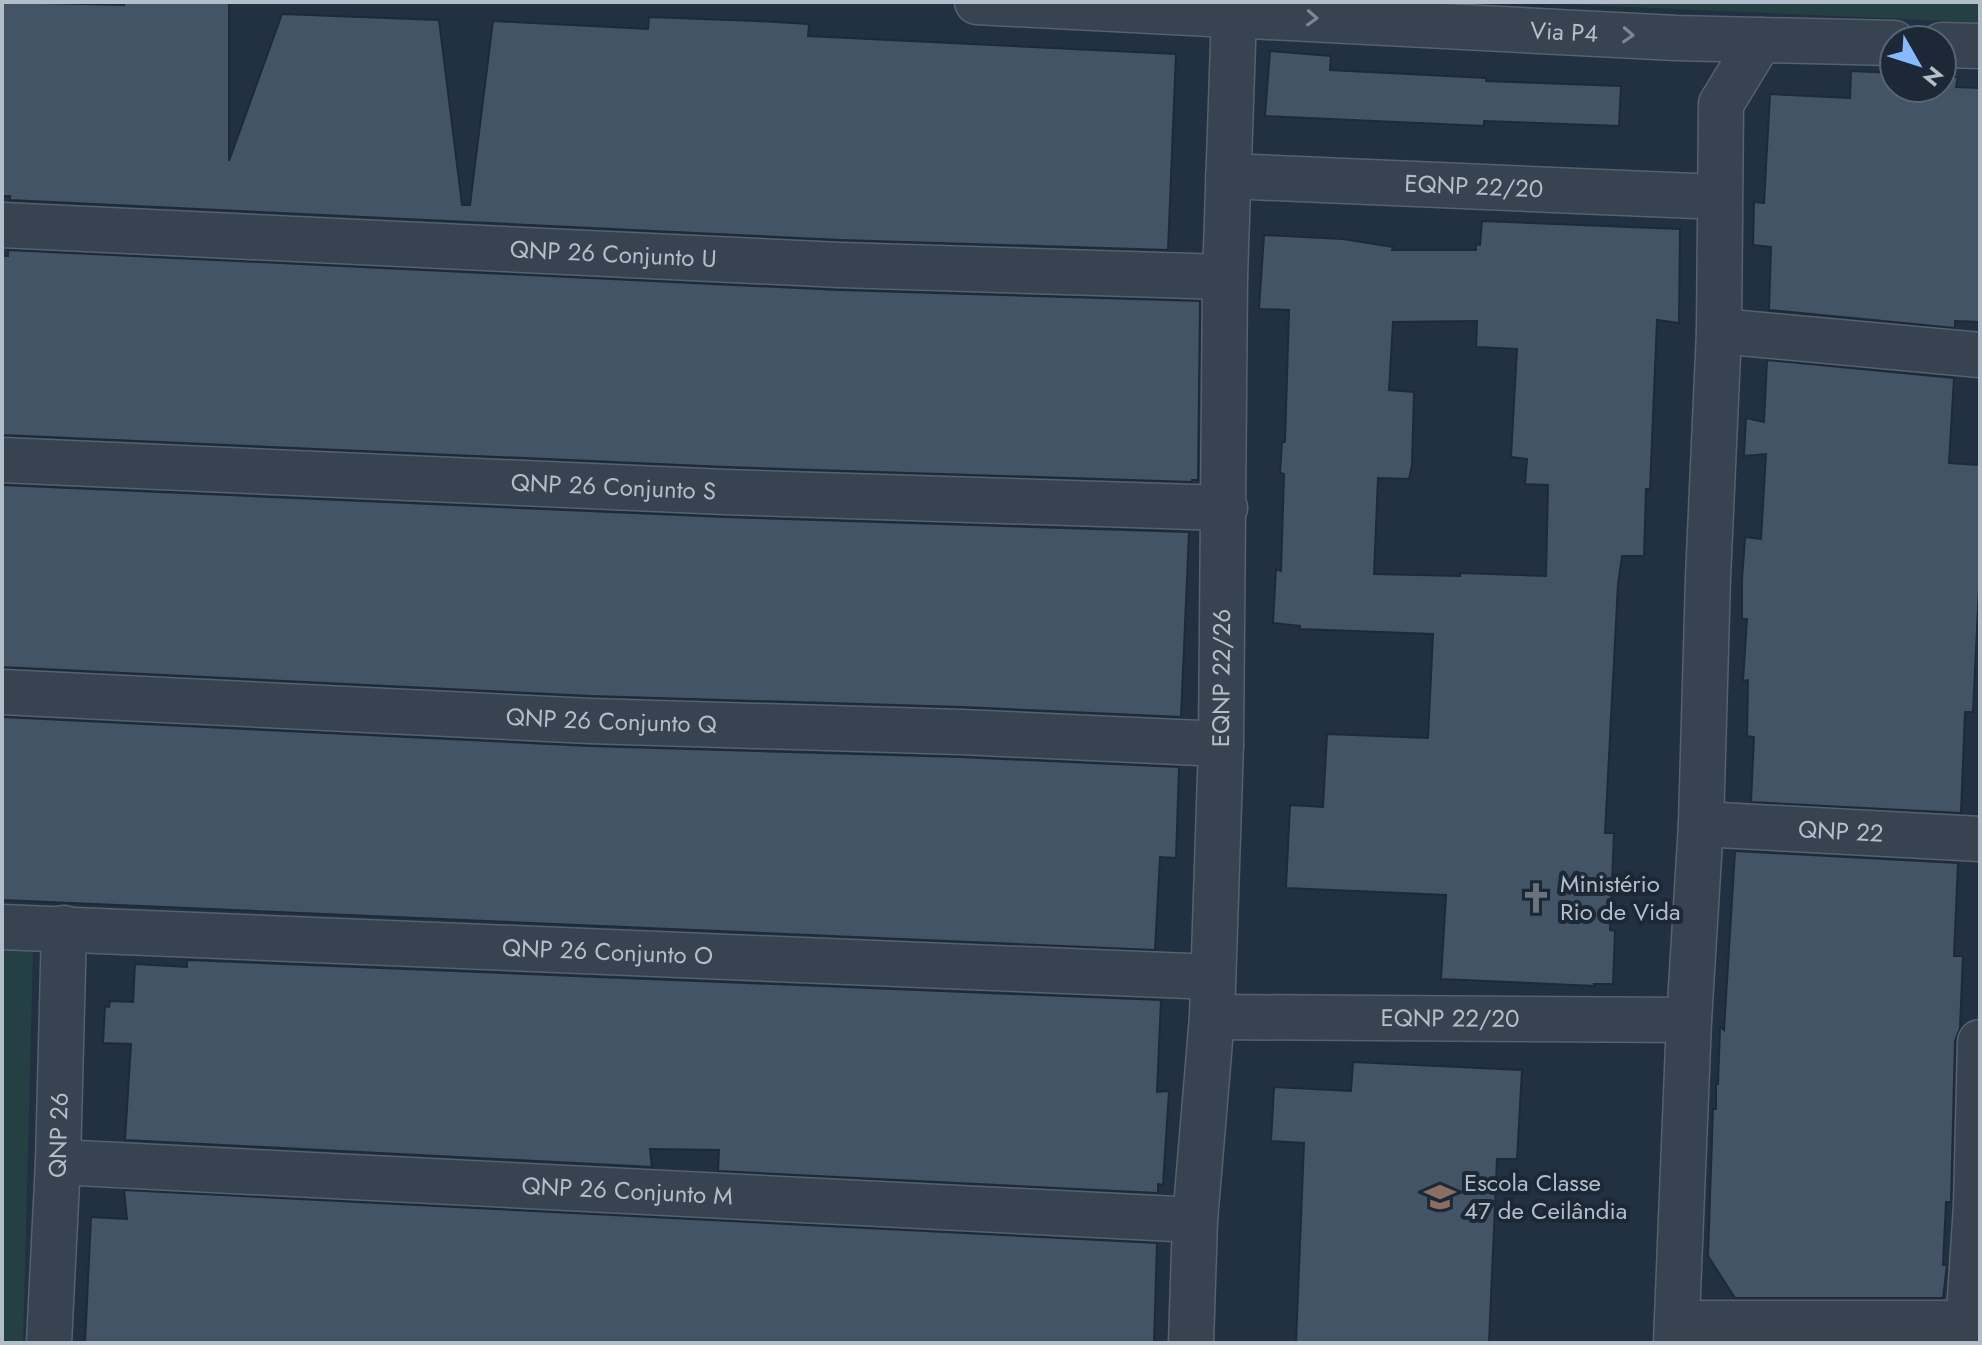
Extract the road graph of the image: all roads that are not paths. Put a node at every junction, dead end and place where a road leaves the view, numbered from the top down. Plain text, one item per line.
1 (977, 2) edge
2 (1234, 14) junction
3 (1676, 38) junction
4 (1760, 40) junction
5 (1878, 43) edge
6 (1958, 45) edge
7 (1980, 46) edge
8 (1721, 104) junction
9 (1228, 176) junction
10 (1719, 197) junction
11 (2, 225) edge
12 (1225, 277) junction
13 (1719, 331) junction
14 (1980, 355) edge
15 (2, 460) edge
16 (1225, 508) junction
17 (2, 692) edge
18 (1221, 744) junction
19 (1701, 824) junction
20 (1980, 839) edge
21 (2, 927) edge
22 (64, 928) junction
23 (1212, 997) junction
24 (1689, 1020) junction
25 (1980, 1042) edge
26 (58, 1162) junction
27 (1978, 1206) edge
28 (1195, 1220) junction
29 (1677, 1333) edge
30 (1967, 1333) edge
31 (49, 1343) edge
32 (1191, 1343) edge

1 - 2 street, Via P4
2 -> 3 street, Via P4
2 - 9 street, EQNP 22/26
3 - 4 street, Via P4
3 - 8 street
4 - 5 street, Via P4
4 - 8 street
6 - 7 street
8 - 10 street
9 - 10 street, EQNP 22/20
9 - 12 street, EQNP 22/26
10 - 13 street
11 - 12 street, QNP 26 Conjunto U
12 - 16 street, EQNP 22/26
13 - 14 street
13 - 19 street
15 - 16 street, QNP 26 Conjunto S
16 - 18 street, EQNP 22/26
17 - 18 street, QNP 26 Conjunto Q
18 - 23 street, EQNP 22/26
19 - 20 street, QNP 22
19 - 24 street
21 - 22 street, QNP 26 Conjunto O
22 - 23 street, QNP 26 Conjunto O
22 - 26 street, QNP 26
23 - 24 street, EQNP 22/20
23 - 28 street, EQNP 22/26
24 - 29 street
25 - 27 street
26 - 28 street, QNP 26 Conjunto M
26 - 31 street, QNP 26
27 - 30 street
28 - 32 street, EQNP 22/26
29 - 30 street

